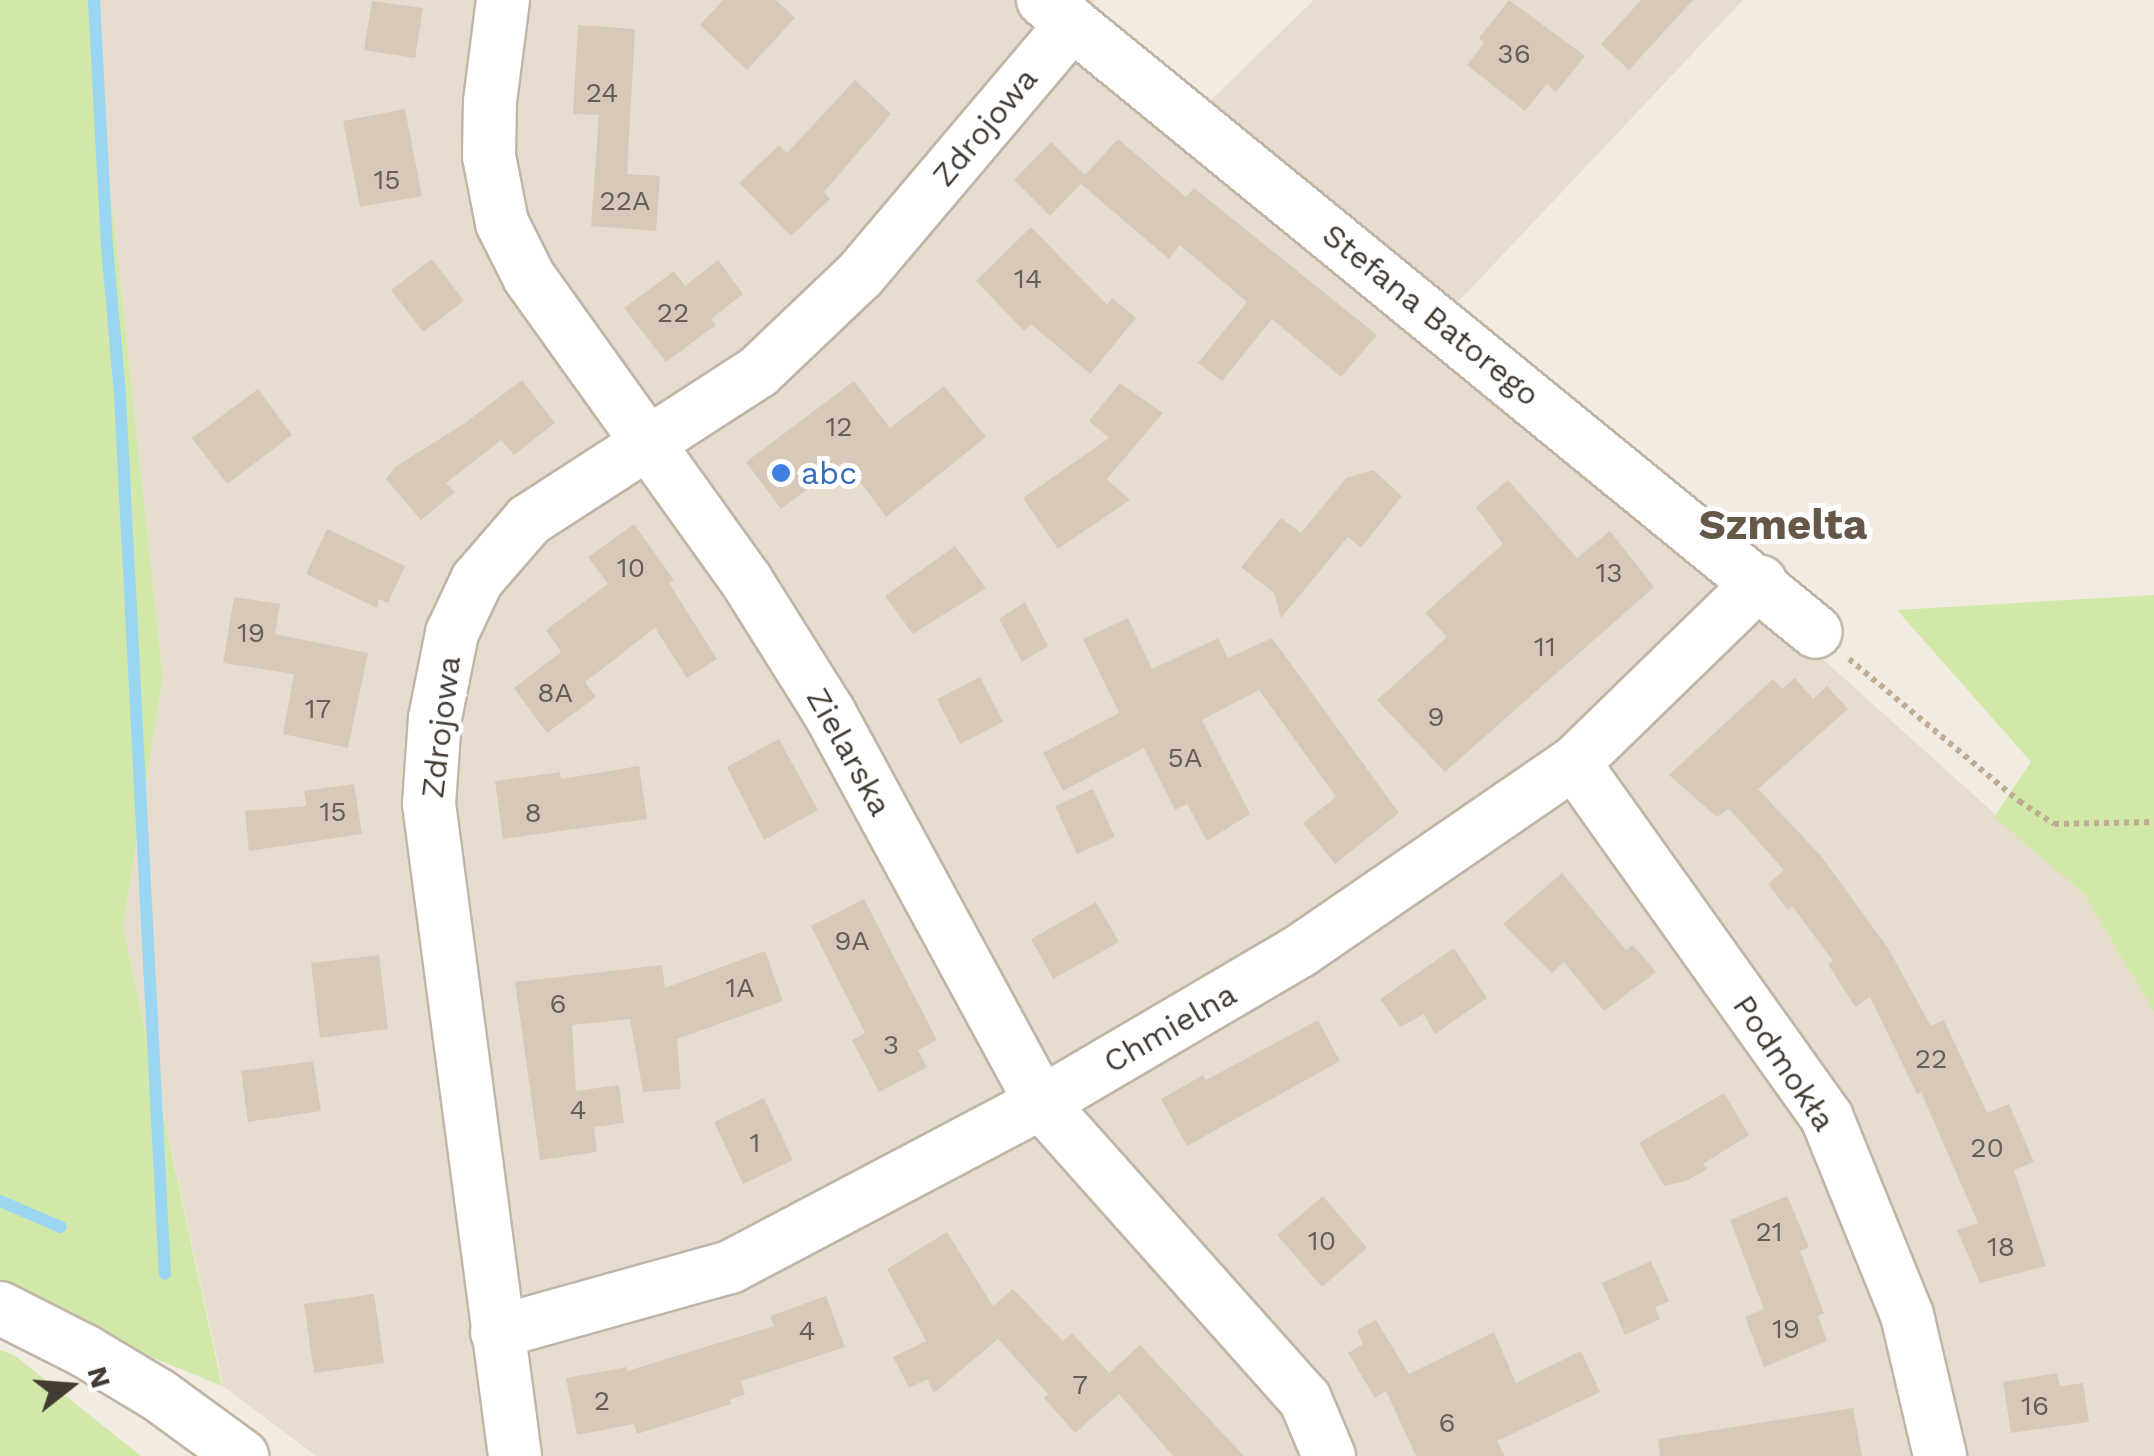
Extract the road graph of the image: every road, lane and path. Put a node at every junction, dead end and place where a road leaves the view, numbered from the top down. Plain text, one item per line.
1 (503, 0) edge
2 (1057, 12) edge
3 (651, 444) junction
4 (1760, 582) junction
5 (1816, 632) joint
6 (1574, 762) junction
7 (2154, 822) edge
8 (1041, 1103) junction
9 (0, 1308) edge
10 (498, 1332) junction
11 (242, 1456) edge
12 (514, 1456) edge
13 (1330, 1456) edge
14 (1940, 1456) edge

1 - 3 street, Zielarska
2 - 3 street, Zdrojowa
2 - 4 street, Stefana Batorego
3 - 8 street, Zielarska
3 - 10 street, Zdrojowa
4 - 5 street, Stefana Batorego
4 - 6 street, Chmielna
5 - 7 path
6 - 8 street, Chmielna
6 - 14 street, Podmokła
8 - 10 street, Chmielna
8 - 13 street, Zielarska
9 - 11 street
10 - 12 street, Zdrojowa

